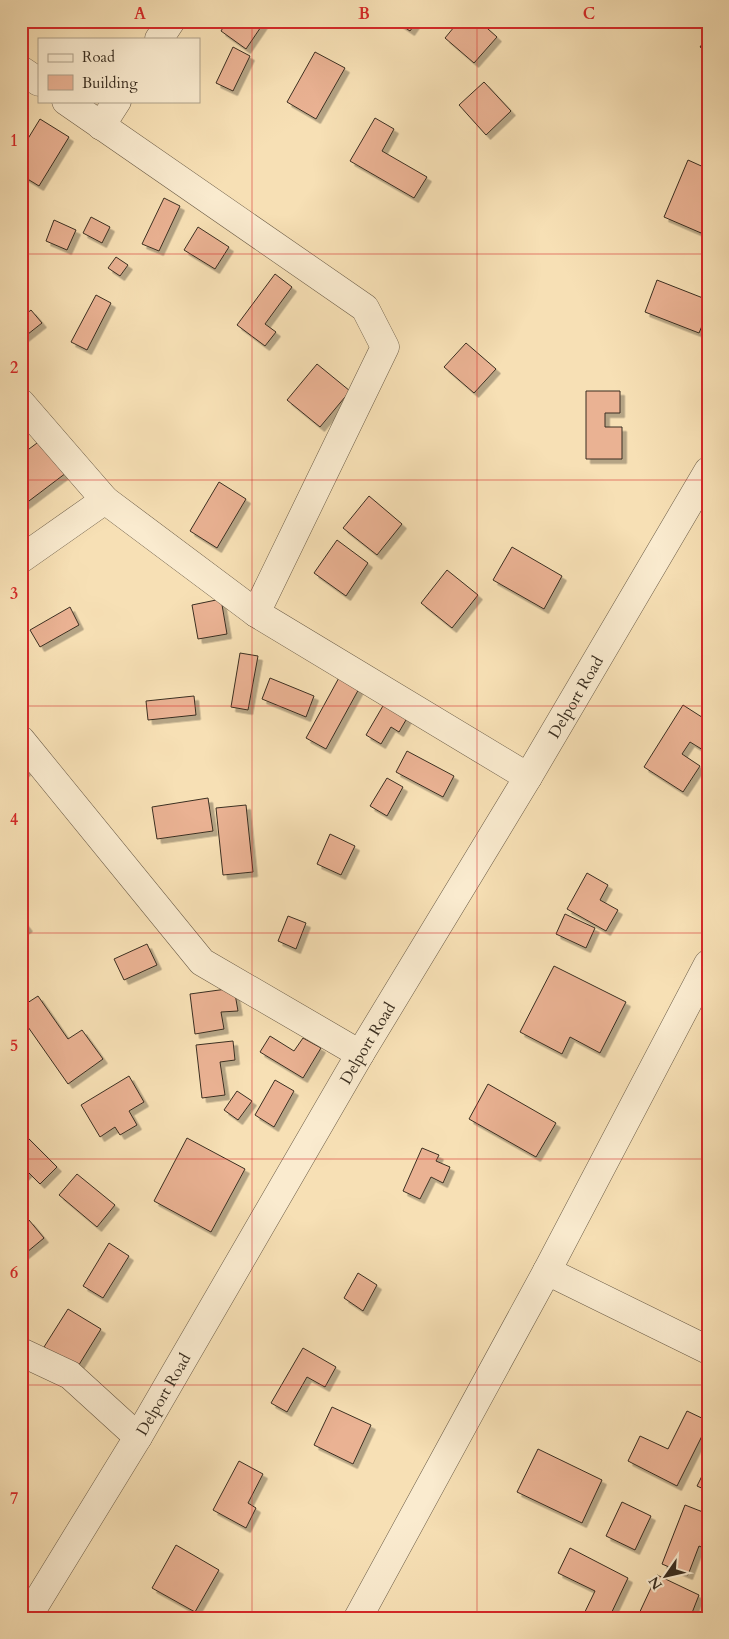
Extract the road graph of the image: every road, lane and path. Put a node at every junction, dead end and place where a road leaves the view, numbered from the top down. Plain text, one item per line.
1 (171, 21) edge
2 (160, 38) edge
3 (21, 70) edge
4 (38, 81) edge
5 (67, 102) edge
6 (116, 102) edge
7 (101, 126) junction
8 (21, 403) edge
9 (708, 471) edge
10 (105, 500) junction
11 (21, 559) edge
12 (256, 613) junction
13 (21, 740) edge
14 (528, 777) junction
15 (708, 964) edge
16 (360, 1054) junction
17 (547, 1271) junction
18 (708, 1350) edge
19 (21, 1352) edge
20 (138, 1437) junction
21 (27, 1618) edge
22 (358, 1618) edge

1 - 2 street
3 - 4 street
5 - 7 street
6 - 7 street
7 - 12 street
8 - 10 street
9 - 14 street, Delport Road
10 - 11 street
10 - 12 street
12 - 14 street
13 - 16 street
14 - 16 street, Delport Road
15 - 17 street
16 - 20 street, Delport Road
17 - 18 street
17 - 22 street
19 - 20 street
20 - 21 street, Delport Road

